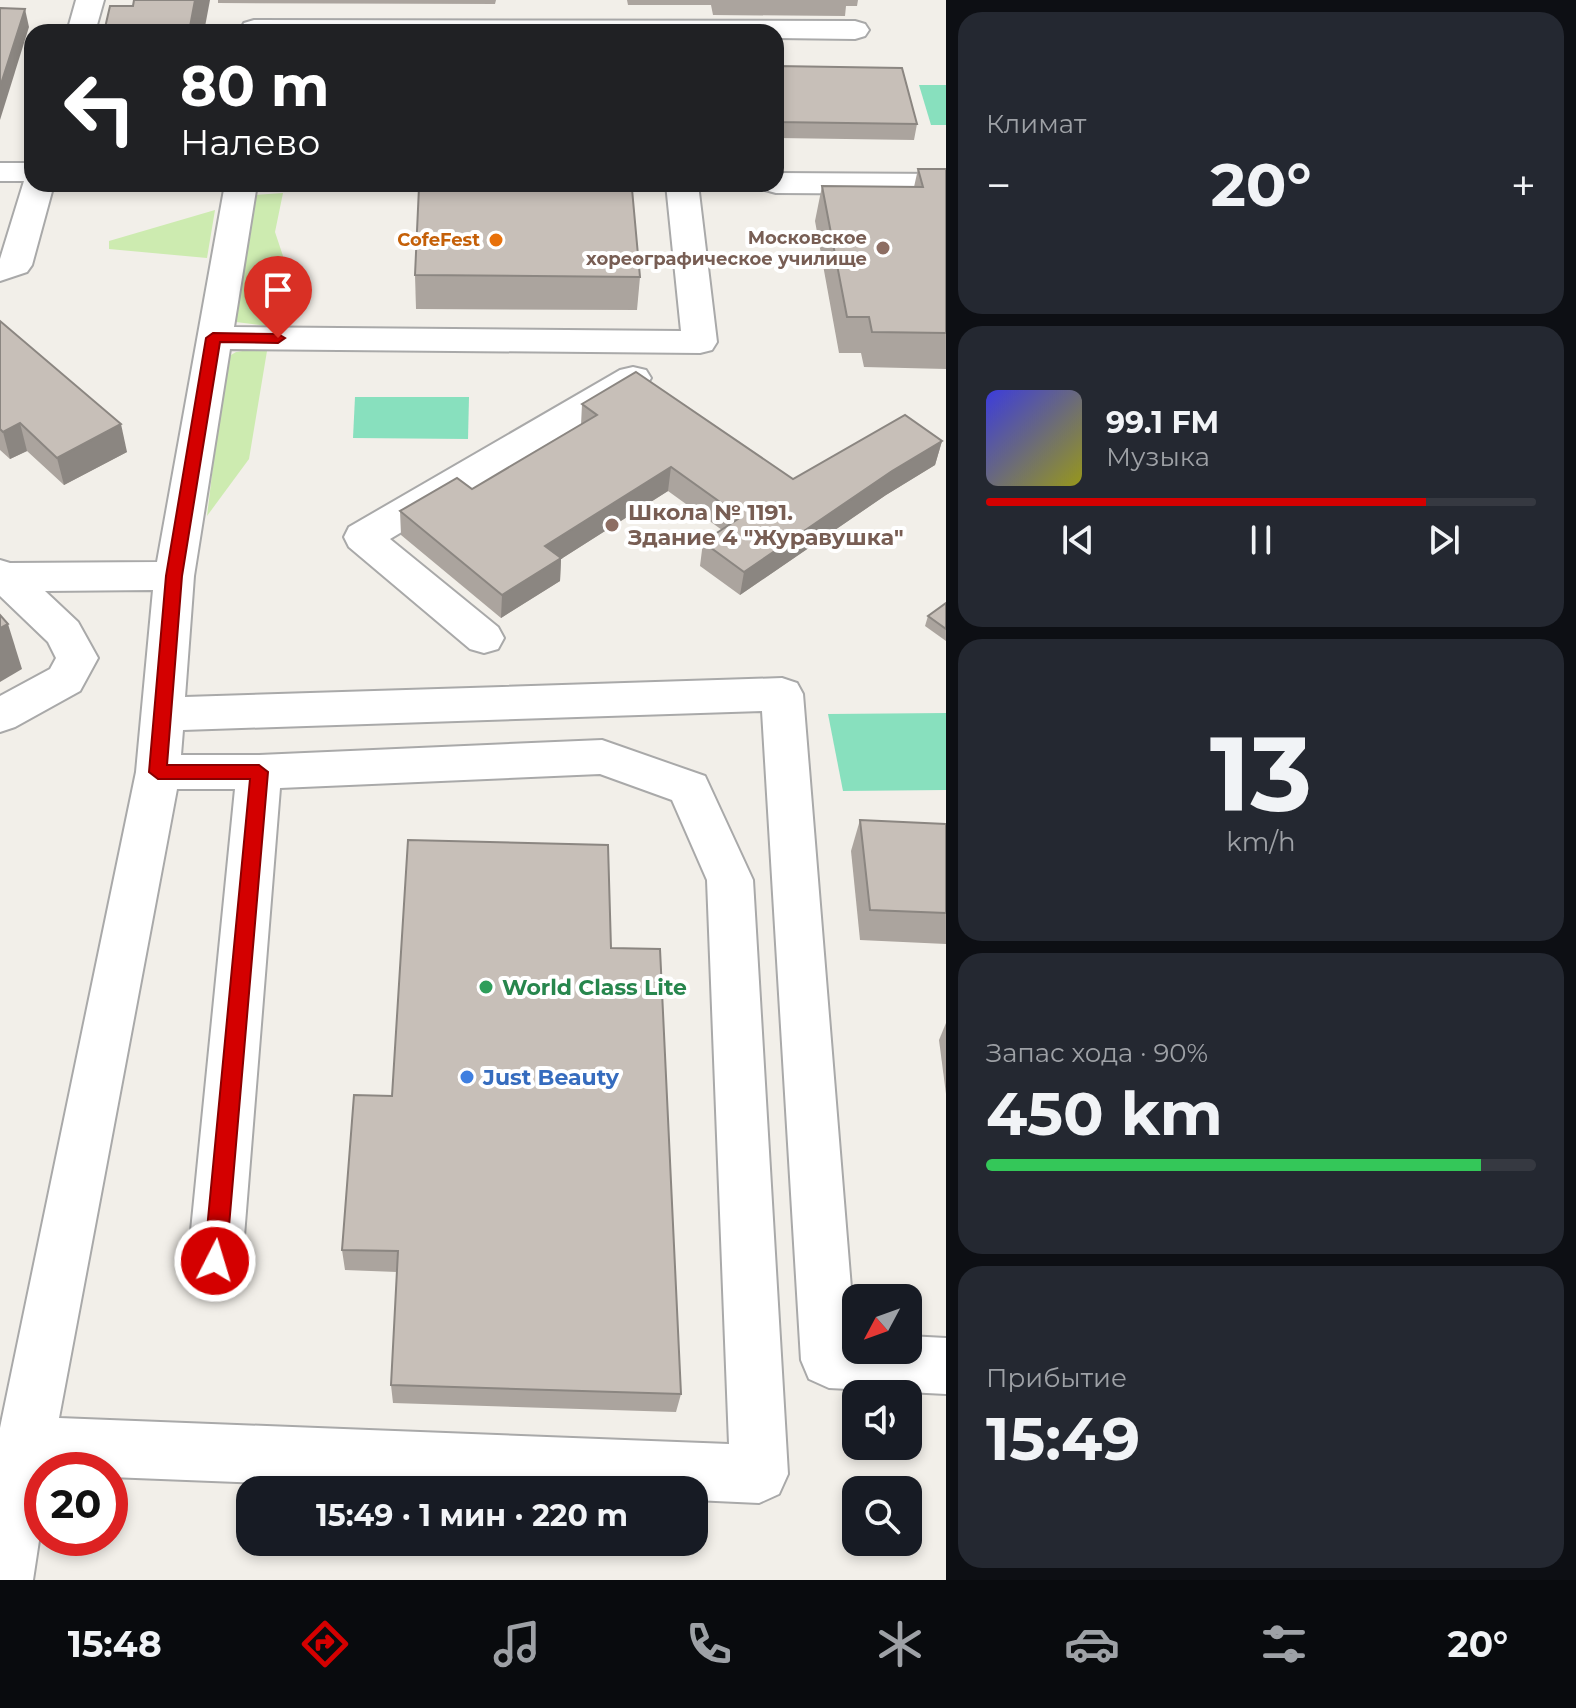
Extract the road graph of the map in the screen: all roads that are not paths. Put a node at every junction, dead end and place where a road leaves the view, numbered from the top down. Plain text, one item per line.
1 (90, 0) edge
2 (83, 24) edge
3 (784, 30) edge
4 (855, 30) dead end
5 (0, 172) edge
6 (24, 172) edge
7 (784, 183) edge
8 (946, 184) edge
9 (36, 192) edge
10 (240, 192) edge
11 (683, 192) edge
12 (0, 271) edge
13 (213, 338) junction
14 (635, 342) junction
15 (3, 575) edge
16 (174, 576) junction
17 (484, 638) dead end
18 (165, 714) junction
19 (0, 716) edge
20 (158, 772) junction
21 (259, 772) junction
22 (215, 1261) dead end
23 (946, 1366) edge
24 (25, 1445) junction
25 (3, 1580) edge

1 - 2 lane
3 - 4 lane
5 - 6 lane
7 - 8 lane
9 - 12 lane
10 - 13 lane
11 - 14 lane
13 - 14 lane
13 - 16 lane
14 - 17 lane
15 - 16 lane
15 - 19 lane
16 - 18 lane
18 - 20 lane
18 - 23 lane
20 - 21 lane
20 - 24 lane
21 - 22 lane
21 - 24 lane
24 - 25 lane

